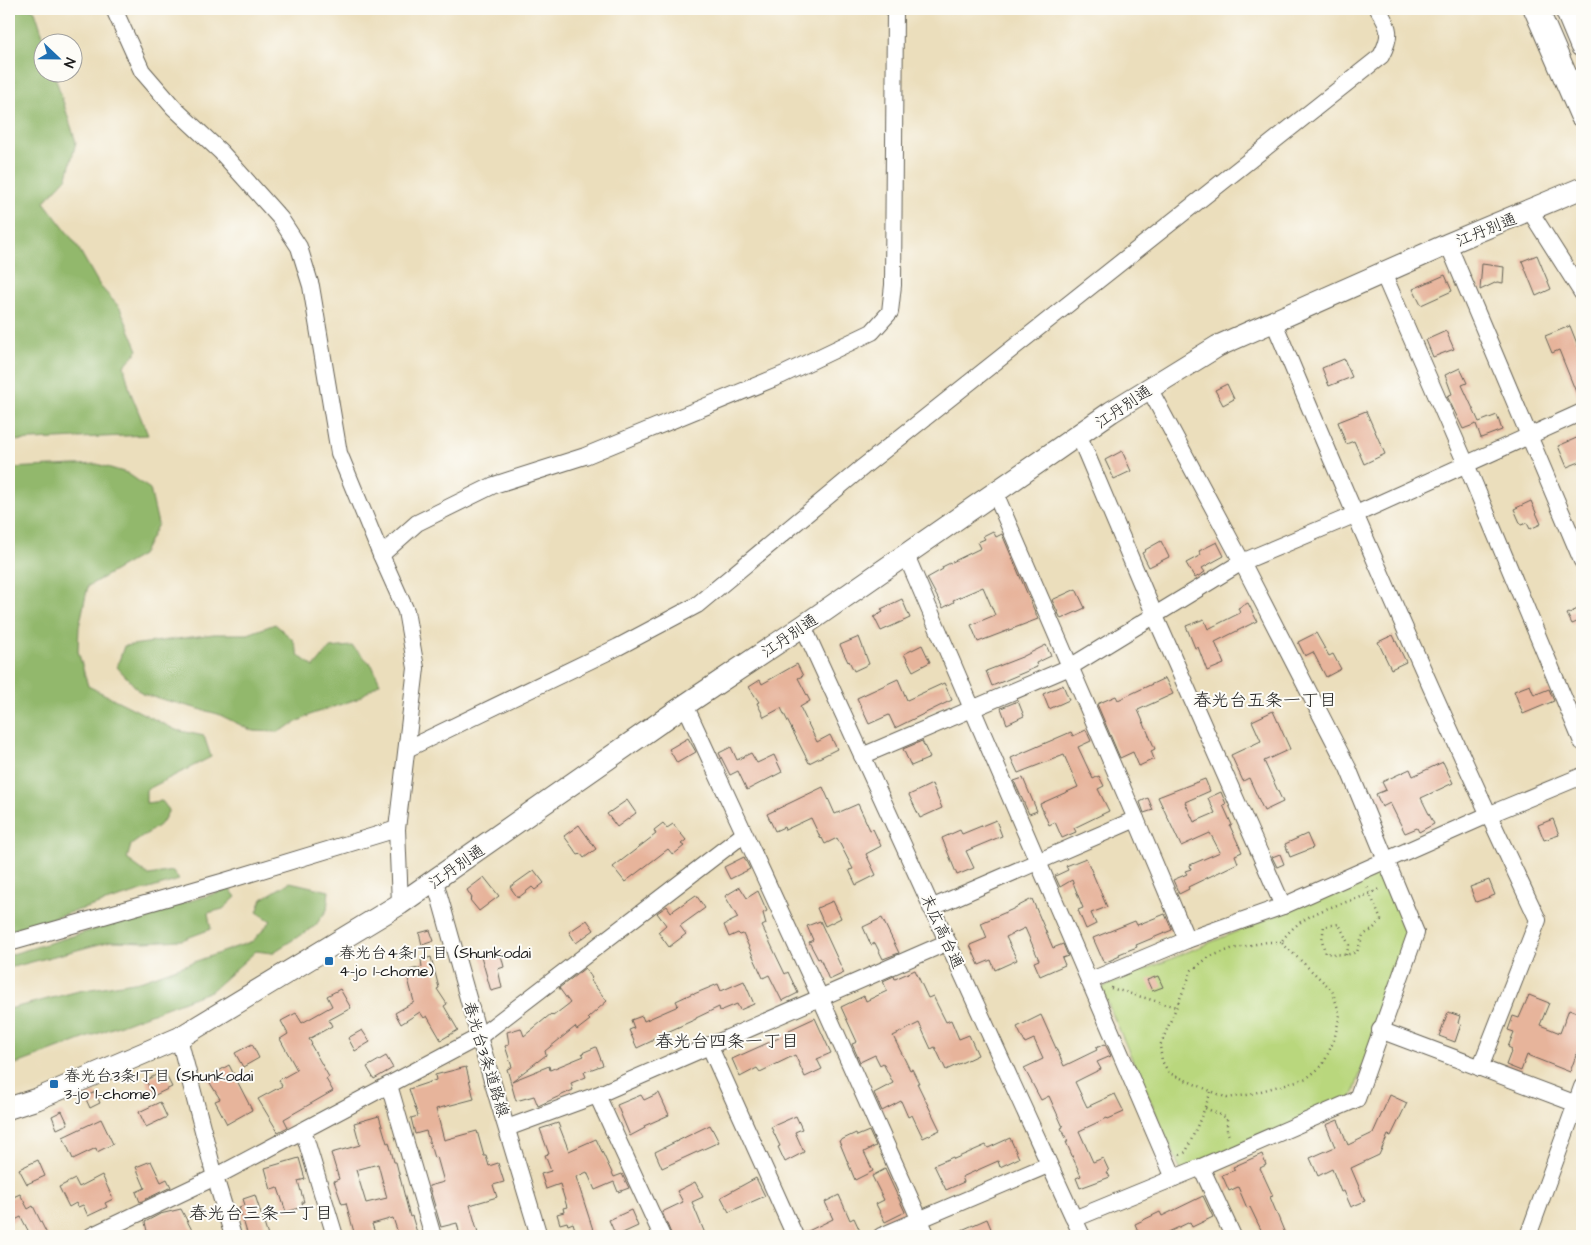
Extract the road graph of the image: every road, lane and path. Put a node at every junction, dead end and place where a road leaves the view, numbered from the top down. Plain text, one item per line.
1 (114, 9) edge
2 (895, 9) edge
3 (1378, 9) edge
4 (1536, 9) edge
5 (1567, 9) edge
6 (1582, 44) edge
7 (1582, 115) edge
8 (1575, 191) edge
9 (1530, 211) junction
10 (1448, 244) junction
11 (1383, 273) junction
12 (1582, 293) edge
13 (1273, 320) junction
14 (1149, 388) junction
15 (1582, 412) edge
16 (1528, 435) junction
17 (1079, 436) junction
18 (1466, 464) junction
19 (995, 494) junction
20 (1354, 515) junction
21 (381, 555) junction
22 (906, 555) junction
23 (1582, 561) edge
24 (1242, 562) junction
25 (1155, 616) junction
26 (803, 626) junction
27 (1070, 667) junction
28 (685, 705) junction
29 (972, 709) junction
30 (1582, 742) edge
31 (407, 749) junction
32 (862, 756) junction
33 (1582, 776) edge
34 (1488, 815) junction
35 (1136, 819) junction
36 (397, 829) junction
37 (744, 834) junction
38 (1038, 860) junction
39 (1386, 860) junction
40 (1360, 872) junction
41 (435, 881) junction
42 (1394, 882) junction
43 (1371, 894) junction
44 (400, 904) junction
45 (1283, 906) junction
46 (931, 908) junction
47 (1187, 940) junction
48 (948, 942) junction
49 (1281, 942) junction
50 (9, 943) edge
51 (1346, 955) junction
52 (1091, 986) junction
53 (820, 997) junction
54 (1176, 1007) junction
55 (1380, 1030) junction
56 (479, 1037) junction
57 (178, 1038) junction
58 (709, 1045) junction
59 (1480, 1068) junction
60 (389, 1086) junction
61 (1582, 1087) edge
62 (1211, 1092) junction
63 (596, 1095) junction
64 (1579, 1105) edge
65 (9, 1108) edge
66 (1205, 1108) junction
67 (508, 1128) junction
68 (303, 1130) junction
69 (1236, 1150) junction
70 (1048, 1165) junction
71 (1201, 1167) junction
72 (1170, 1171) junction
73 (215, 1178) junction
74 (1074, 1219) junction
75 (920, 1220) junction
76 (91, 1236) edge
77 (233, 1236) edge
78 (334, 1236) edge
79 (433, 1236) edge
80 (539, 1236) edge
81 (662, 1236) edge
82 (795, 1236) edge
83 (881, 1236) edge
84 (927, 1236) edge
85 (1082, 1236) edge
86 (1233, 1236) edge
87 (1528, 1236) edge

1 - 21 street
2 - 21 street
3 - 31 street
4 - 7 highway
5 - 6 highway
8 - 9 main road, 江丹別通
9 - 10 main road, 江丹別通
9 - 12 street
10 - 11 main road, 江丹別通
10 - 16 street
11 - 13 main road, 江丹別通
11 - 18 street
13 - 14 main road, 江丹別通
13 - 20 street
14 - 17 main road, 江丹別通
14 - 24 street
15 - 16 street
16 - 18 street
16 - 23 street
17 - 19 main road, 江丹別通
17 - 25 street
18 - 20 street
18 - 30 street
19 - 22 main road, 江丹別通
19 - 27 street
20 - 24 street
20 - 34 street
21 - 31 street
22 - 26 main road, 江丹別通
22 - 29 street
24 - 25 street
24 - 39 street
25 - 27 street
25 - 45 street
26 - 28 main road, 江丹別通
26 - 32 street, 末広高台通
27 - 29 street
27 - 35 street
28 - 37 street
28 - 41 main road, 江丹別通
29 - 32 street
29 - 38 street
31 - 36 street
32 - 46 street, 末広高台通
33 - 34 street
34 - 39 street
34 - 59 street
35 - 38 street
35 - 47 street
36 - 44 street
36 - 50 street
37 - 53 street
37 - 56 street
38 - 46 street
38 - 52 street
39 - 40 street
39 - 42 street
40 - 43 path
40 - 45 street
41 - 44 main road, 江丹別通
41 - 56 street, 春光台3条道路線
42 - 43 path
42 - 55 street
43 - 49 path
43 - 51 path
44 - 57 main road, 江丹別通
45 - 47 street
46 - 48 street, 末広高台通
47 - 52 street
48 - 53 street
48 - 70 street, 末広高台通
49 - 54 path
49 - 62 path
51 - 51 path
52 - 54 path
52 - 72 street
53 - 58 street
53 - 75 street
54 - 62 path
55 - 59 street
55 - 69 street
56 - 60 street
56 - 67 street, 春光台3条道路線
57 - 65 main road, 江丹別通
57 - 73 street
58 - 63 street
58 - 82 street
59 - 64 street
60 - 68 street
60 - 79 street
61 - 64 street
62 - 66 path
63 - 67 street
63 - 81 street
64 - 87 street
66 - 69 path
66 - 72 path
67 - 80 street, 春光台3条道路線
68 - 73 street
68 - 78 street
69 - 71 street
70 - 74 street, 末広高台通
70 - 75 street
71 - 72 street
71 - 86 street
72 - 74 street
73 - 76 street
73 - 77 street
74 - 85 street, 末広高台通
75 - 83 street
75 - 84 street

